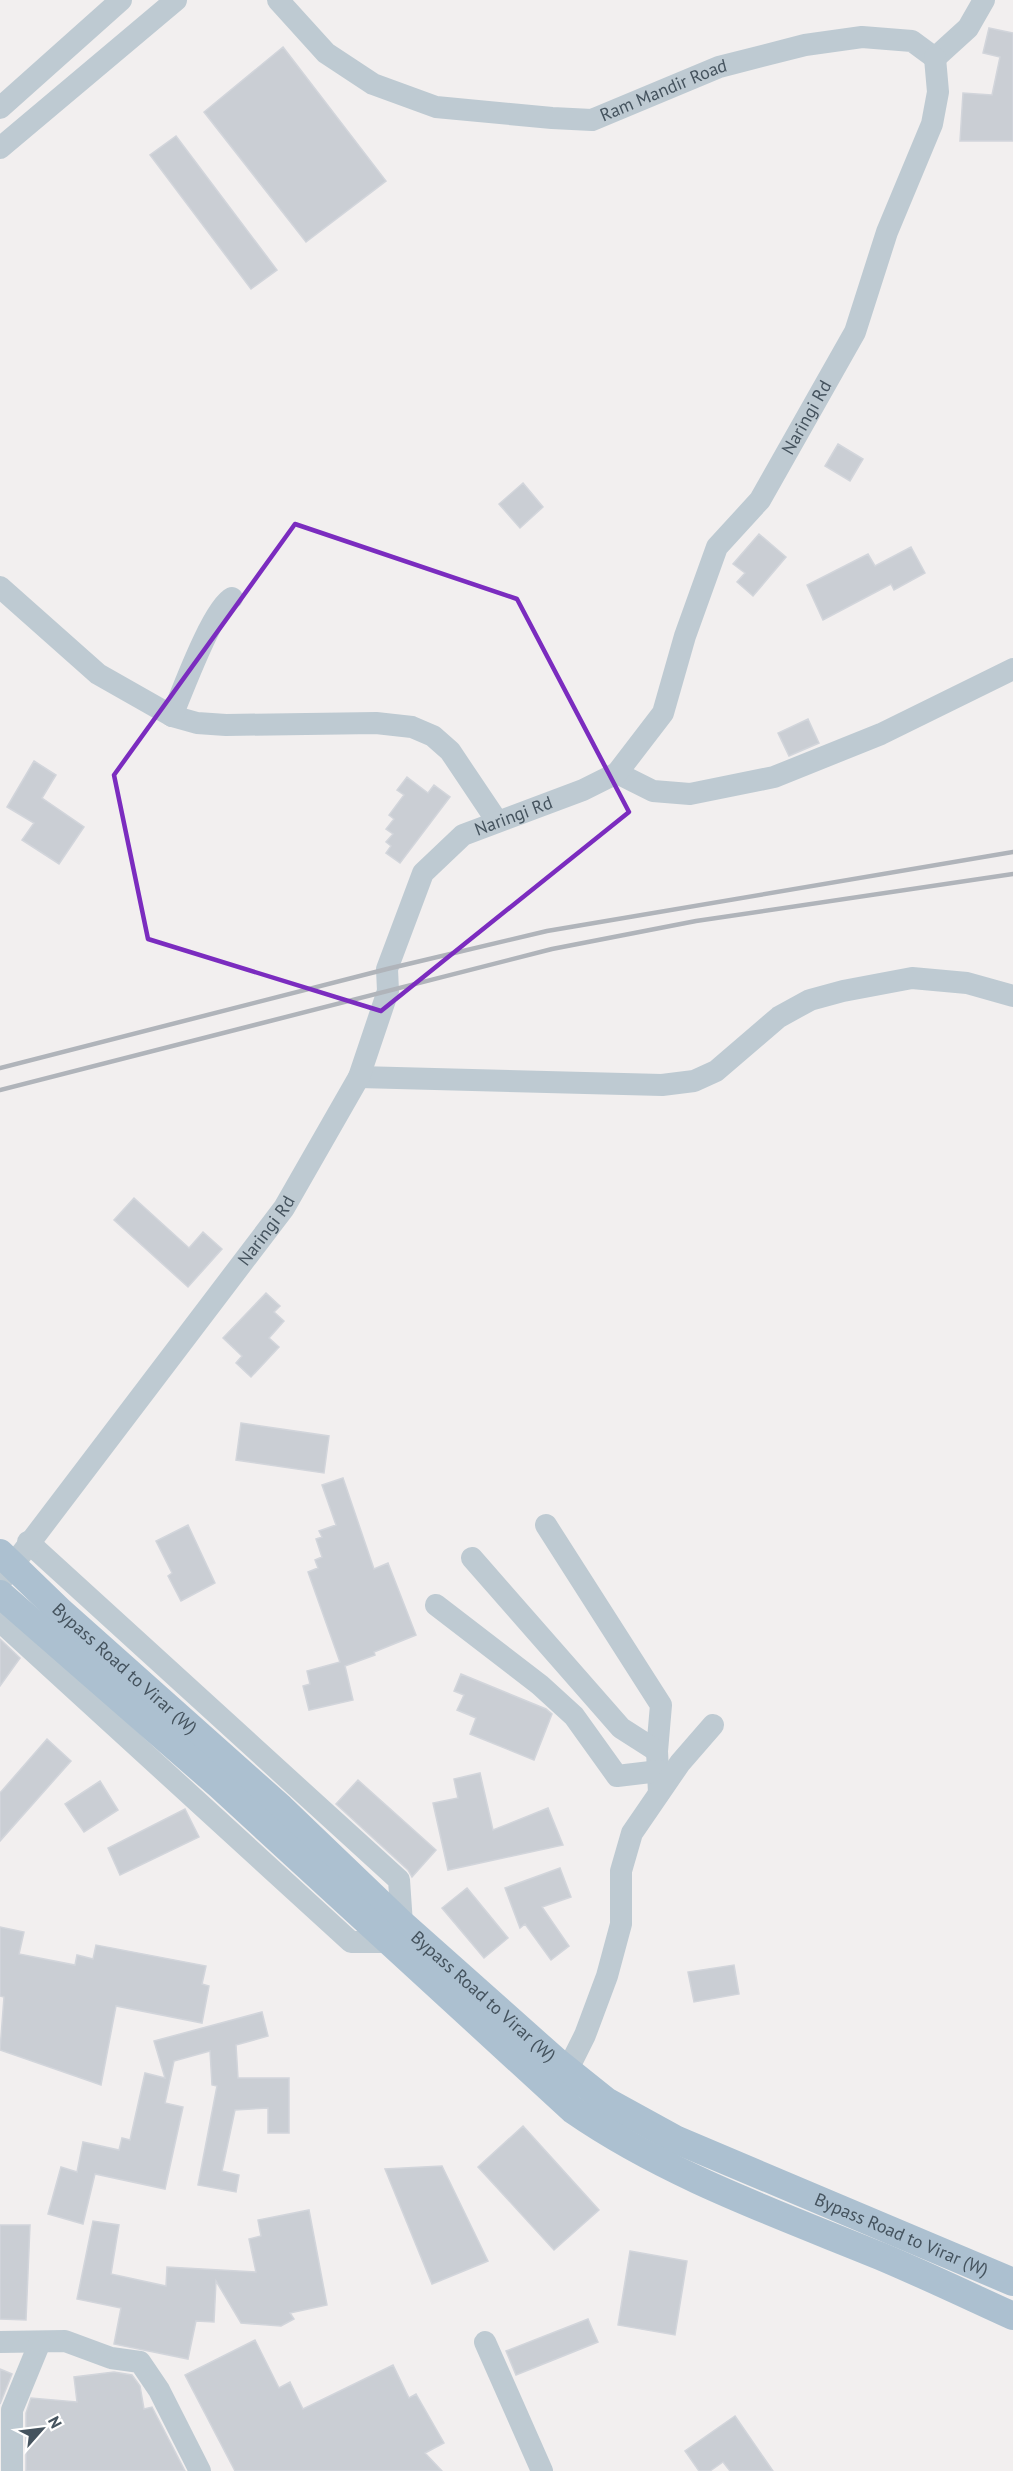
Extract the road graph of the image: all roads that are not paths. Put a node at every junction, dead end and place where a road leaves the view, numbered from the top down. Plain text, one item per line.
1 (122, 0) edge
2 (176, 0) edge
3 (278, 0) edge
4 (984, 0) edge
5 (935, 58) junction
6 (0, 108) edge
7 (0, 148) edge
8 (0, 587) edge
9 (232, 598) dead end
10 (1013, 669) edge
11 (172, 716) junction
12 (617, 773) junction
13 (497, 821) junction
14 (1013, 996) edge
15 (359, 1077) junction
16 (546, 1525) dead end
17 (28, 1542) junction
18 (0, 1553) edge
19 (472, 1558) dead end
20 (0, 1582) edge
21 (0, 1594) edge
22 (436, 1605) dead end
23 (0, 1622) edge
24 (713, 1725) dead end
25 (658, 1771) junction
26 (342, 1884) junction
27 (394, 1933) junction
28 (567, 2071) junction
29 (1013, 2282) edge
30 (1013, 2316) edge
31 (0, 2342) edge
32 (40, 2342) junction
33 (485, 2342) dead end
34 (12, 2471) edge
35 (200, 2471) edge
36 (542, 2471) edge

1 - 6 street
2 - 7 street
3 - 5 street, Ram Mandir Road
4 - 5 street
5 - 12 street, Naringi Rd
8 - 11 street
9 - 11 street
10 - 12 street
11 - 13 street
12 - 13 street, Naringi Rd
13 - 15 street, Naringi Rd
14 - 15 street
15 - 17 street, Naringi Rd
16 - 25 street
17 - 20 street, Naringi Rd
17 - 27 street
18 - 26 main road, Bypass Road to Virar (W)
19 - 25 street
21 - 26 main road
22 - 25 street
23 - 27 street
24 - 25 street
25 - 28 street
26 - 27 main road
27 - 28 main road, Bypass Road to Virar (W)
27 - 30 main road
28 - 29 main road, Bypass Road to Virar (W)
31 - 32 street
32 - 34 street
32 - 35 street
33 - 36 street

